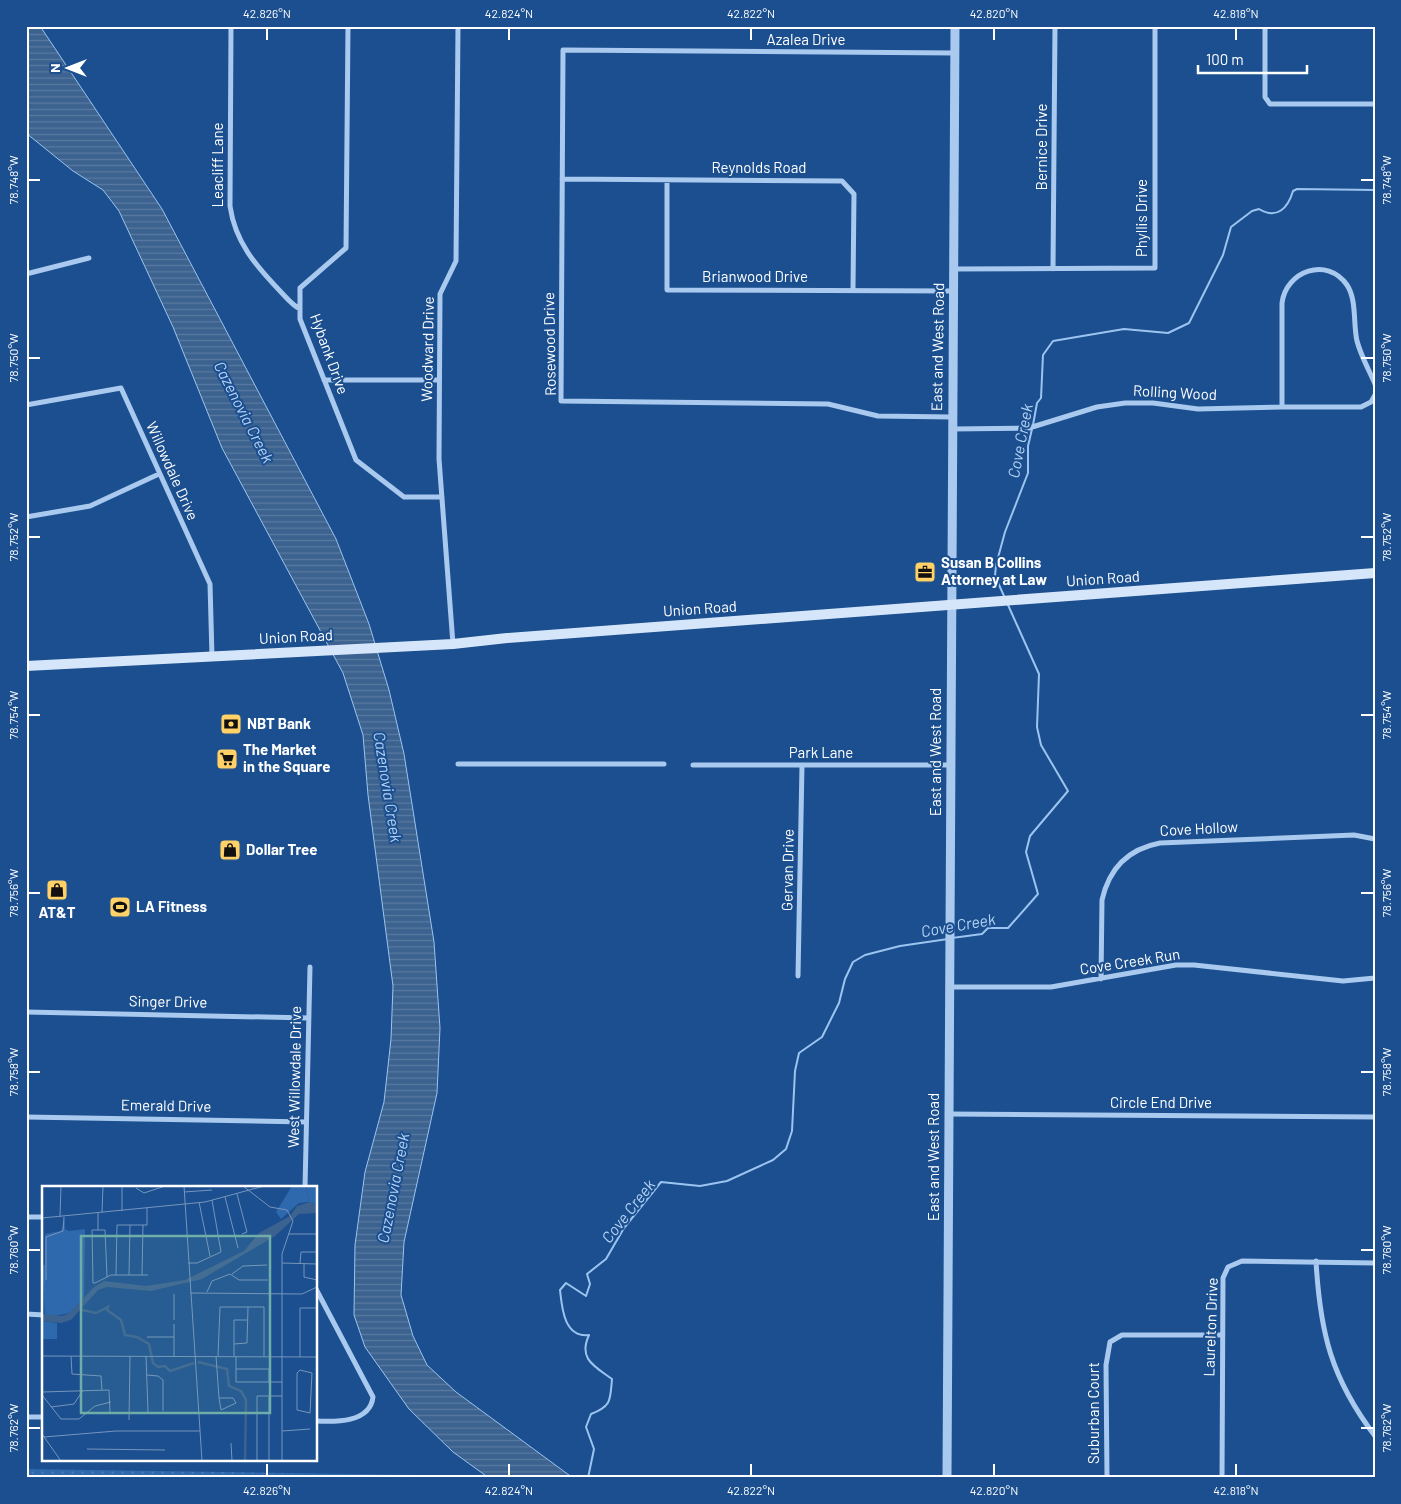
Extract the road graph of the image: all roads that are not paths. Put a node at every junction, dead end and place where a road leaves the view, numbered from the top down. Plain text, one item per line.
1 (231, 26) edge
2 (348, 26) edge
3 (458, 26) edge
4 (955, 26) edge
5 (1055, 26) edge
6 (1155, 26) edge
7 (1265, 26) edge
8 (597, 51) joint
9 (954, 53) junction
10 (1375, 104) edge
11 (562, 179) junction
12 (667, 180) junction
13 (89, 258) dead end
14 (953, 269) junction
15 (1053, 269) junction
16 (26, 274) edge
17 (853, 290) junction
18 (953, 291) junction
19 (300, 309) junction
20 (324, 380) junction
21 (439, 380) junction
22 (1375, 384) edge
23 (1375, 395) edge
24 (26, 405) edge
25 (1282, 407) junction
26 (952, 417) junction
27 (951, 430) junction
28 (159, 474) junction
29 (442, 497) junction
30 (26, 517) edge
31 (1375, 573) edge
32 (950, 606) junction
33 (453, 644) junction
34 (212, 657) junction
35 (26, 666) edge
36 (458, 764) dead end
37 (664, 764) dead end
38 (693, 764) dead end
39 (802, 765) junction
40 (949, 766) junction
41 (1375, 839) edge
42 (310, 967) dead end
43 (798, 976) dead end
44 (1101, 978) junction
45 (1375, 978) edge
46 (948, 987) junction
47 (26, 1012) edge
48 (309, 1018) junction
49 (948, 1114) junction
50 (26, 1117) edge
51 (1375, 1117) edge
52 (306, 1122) junction
53 (305, 1186) edge
54 (26, 1216) edge
55 (42, 1217) edge
56 (1316, 1261) junction
57 (1375, 1263) edge
58 (318, 1297) edge
59 (26, 1314) edge
60 (42, 1315) edge
61 (1222, 1335) junction
62 (26, 1417) edge
63 (42, 1417) edge
64 (318, 1422) edge
65 (1375, 1436) edge
66 (946, 1478) edge
67 (1107, 1478) edge
68 (1222, 1478) edge

1 - 19 street, Leacliff Lane
2 - 19 street, Hybank Drive
3 - 21 street, Woodward Drive
4 - 9 street, East and West Road
5 - 15 street, Bernice Drive
6 - 15 street, Phyllis Drive
7 - 10 street
8 - 9 street, Azalea Drive
8 - 11 street, Rosewood Drive
9 - 14 street, East and West Road
11 - 12 street, Reynolds Road
11 - 26 street, Rosewood Drive
12 - 17 street, Reynolds Road
12 - 17 street, Brianwood Drive
13 - 16 street
14 - 15 street, Phyllis Drive
14 - 18 street, East and West Road
17 - 18 street, Brianwood Drive
18 - 26 street, East and West Road
19 - 20 street, Hybank Drive
20 - 21 street
20 - 29 street, Hybank Drive
21 - 29 street, Woodward Drive
22 - 25 street
23 - 25 street, Rolling Wood
24 - 28 street, Willowdale Drive
25 - 27 street, Rolling Wood
26 - 27 street, East and West Road
27 - 32 street, East and West Road
28 - 30 street
28 - 34 street, Willowdale Drive
29 - 33 street, Woodward Drive
31 - 32 main road, Union Road
32 - 33 main road, Union Road
32 - 40 street, East and West Road
33 - 34 main road, Union Road
34 - 35 main road, Union Road
36 - 37 street
38 - 39 street, Park Lane
39 - 40 street, Park Lane
39 - 43 street, Gervan Drive
40 - 46 street, East and West Road
41 - 44 street, Cove Hollow
42 - 48 street, West Willowdale Drive
44 - 45 street, Cove Creek Run
44 - 46 street, Cove Creek Run
46 - 49 street, East and West Road
47 - 48 street, Singer Drive
48 - 52 street, West Willowdale Drive
49 - 51 street, Circle End Drive
49 - 66 street, East and West Road
50 - 52 street, Emerald Drive
52 - 53 street, West Willowdale Drive
54 - 55 street
56 - 57 street, Laurelton Drive
56 - 61 street, Laurelton Drive
56 - 65 street
58 - 64 street
59 - 60 street
61 - 67 street, Suburban Court
61 - 68 street, Laurelton Drive
62 - 63 street

